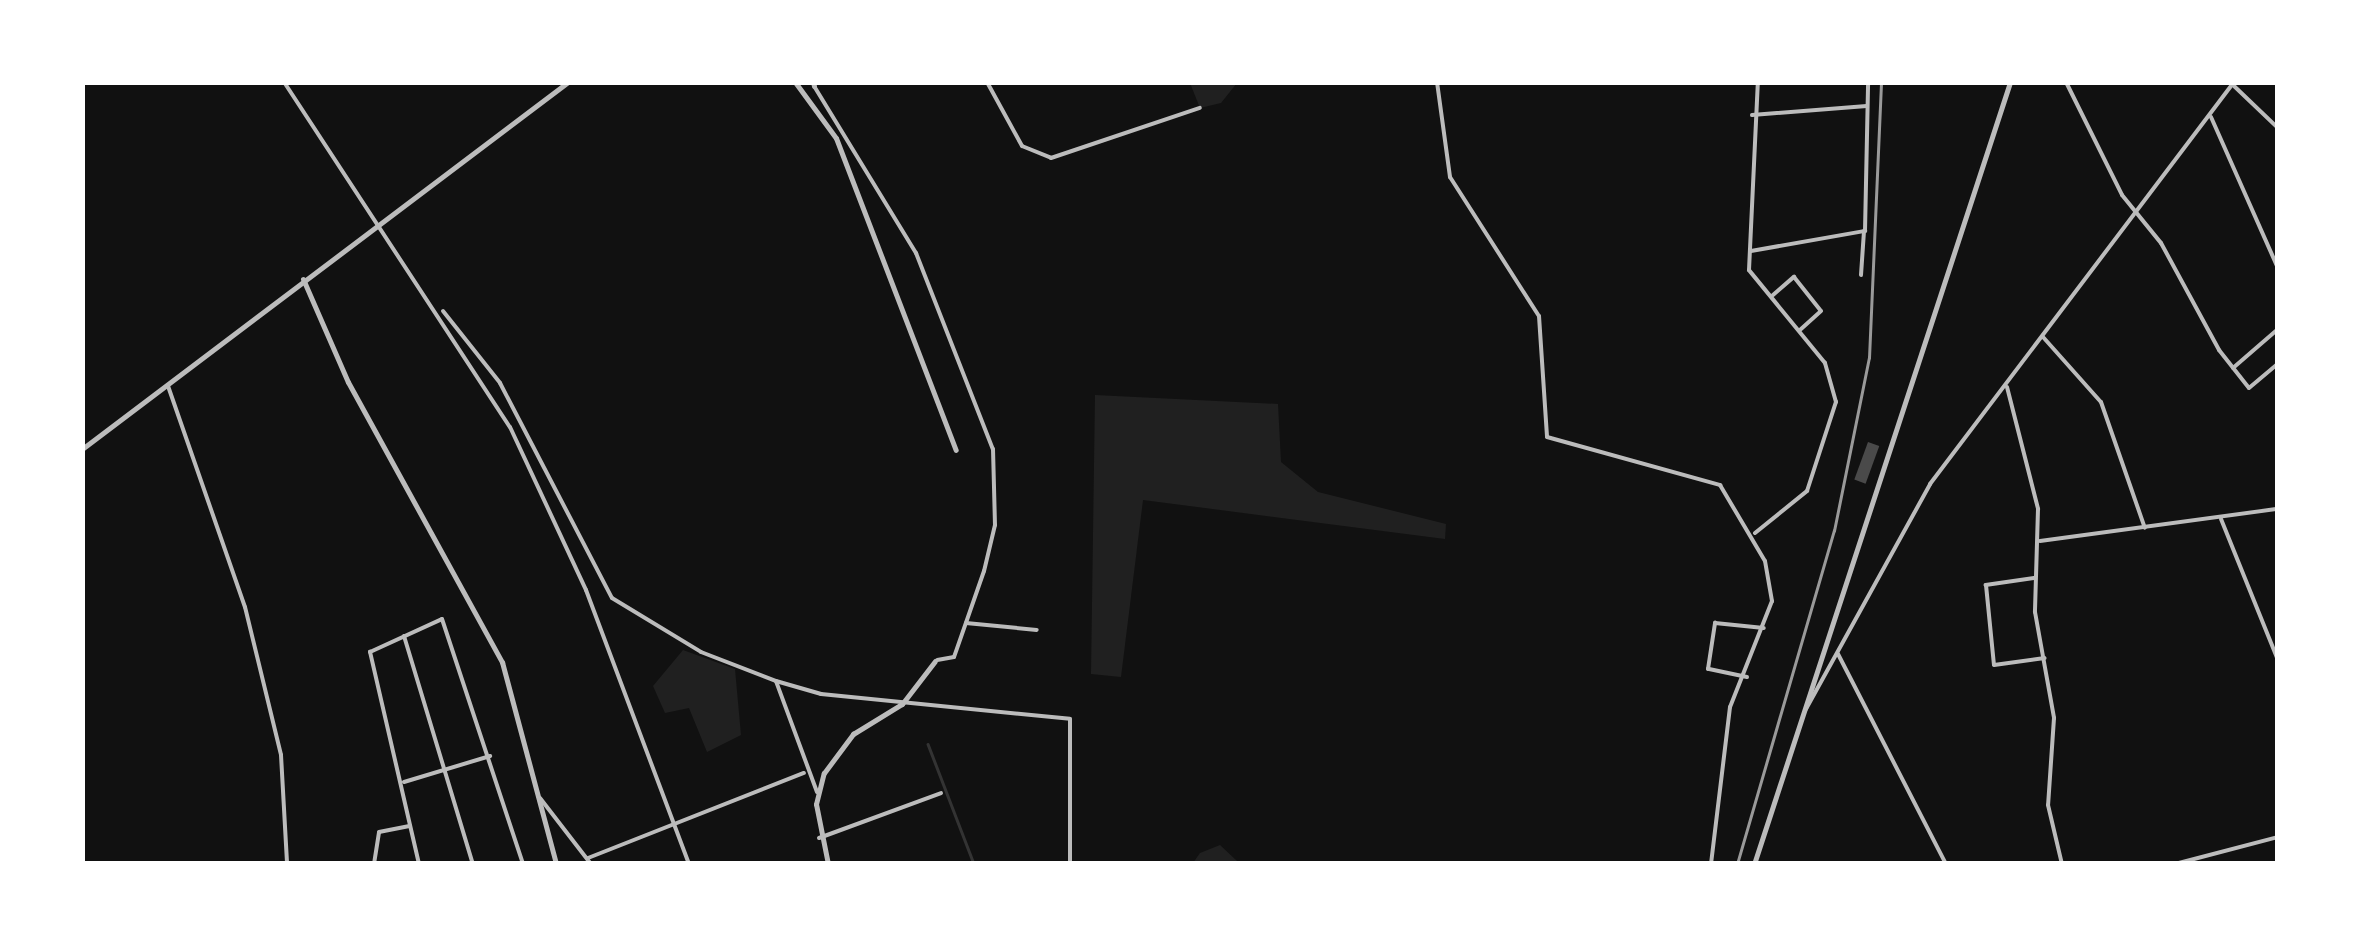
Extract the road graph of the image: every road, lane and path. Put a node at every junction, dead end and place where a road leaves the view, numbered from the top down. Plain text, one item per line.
1 (284, 82) edge
2 (568, 82) edge
3 (795, 82) edge
4 (987, 82) edge
5 (1437, 82) edge
6 (1758, 82) edge
7 (1868, 82) edge
8 (2010, 82) edge
9 (2066, 82) edge
10 (2233, 83) edge
11 (813, 84) edge
12 (1867, 106) junction
13 (1200, 108) dead end
14 (1752, 115) junction
15 (2211, 117) junction
16 (2278, 128) edge
17 (2139, 212) junction
18 (378, 222) junction
19 (1864, 232) junction
20 (1750, 251) junction
21 (2278, 268) edge
22 (1861, 275) dead end
23 (304, 279) junction
24 (1772, 296) junction
25 (438, 305) junction
26 (2278, 329) edge
27 (1800, 330) junction
28 (2044, 337) junction
29 (2278, 364) edge
30 (2233, 368) junction
31 (167, 384) junction
32 (2006, 387) junction
33 (82, 450) edge
34 (956, 450) dead end
35 (2278, 509) edge
36 (2221, 520) junction
37 (2146, 529) junction
38 (1755, 532) junction
39 (2040, 541) junction
40 (2034, 578) junction
41 (966, 623) junction
42 (1766, 628) junction
43 (1037, 630) dead end
44 (404, 636) junction
45 (1837, 652) junction
46 (2045, 658) junction
47 (2278, 660) edge
48 (935, 661) joint
49 (1747, 676) junction
50 (776, 681) junction
51 (902, 704) junction
52 (1798, 722) junction
53 (490, 756) junction
54 (448, 769) junction
55 (804, 773) junction
56 (403, 782) junction
57 (817, 792) junction
58 (941, 792) dead end
59 (540, 798) junction
60 (673, 822) junction
61 (409, 826) junction
62 (819, 838) junction
63 (2278, 838) edge
64 (589, 861) edge
65 (287, 864) edge
66 (374, 864) edge
67 (419, 864) edge
68 (474, 864) edge
69 (524, 864) edge
70 (556, 864) edge
71 (689, 864) edge
72 (828, 864) edge
73 (1070, 864) edge
74 (1711, 864) edge
75 (1754, 864) edge
76 (1946, 864) edge
77 (2062, 864) edge
78 (2174, 864) edge

1 - 18 street
2 - 18 street
3 - 34 street
4 - 13 street
5 - 38 street
6 - 14 street
7 - 12 street
8 - 52 street
9 - 17 street
10 - 15 street
10 - 16 street
11 - 41 street
12 - 14 street
12 - 19 street
14 - 20 street
15 - 17 street
15 - 21 street
17 - 28 street
17 - 30 street
18 - 23 street
18 - 25 street
19 - 20 street
19 - 22 street
20 - 24 street
23 - 31 street
23 - 59 street
24 - 27 street
24 - 27 street
25 - 50 street
25 - 60 street
26 - 30 street
27 - 38 street
28 - 32 street
28 - 37 street
29 - 30 street
31 - 33 street
31 - 65 street
32 - 39 street
32 - 45 street
35 - 36 street
36 - 37 street
36 - 47 street
37 - 39 street
38 - 42 street
39 - 40 street
40 - 46 street
40 - 46 street
41 - 43 street
41 - 48 street
42 - 49 street
42 - 49 street
44 - 53 street
44 - 54 street
44 - 56 street
45 - 52 street
45 - 76 street
46 - 77 street
48 - 51 street
49 - 74 street
50 - 51 street
50 - 55 street
51 - 57 street
51 - 73 street
52 - 75 street
53 - 54 street
53 - 69 street
54 - 56 street
54 - 68 street
55 - 57 street
55 - 60 street
56 - 61 street
57 - 62 street
58 - 62 street
59 - 64 street
59 - 70 street
60 - 64 street
60 - 71 street
61 - 66 street
61 - 67 street
62 - 72 street
63 - 78 street

